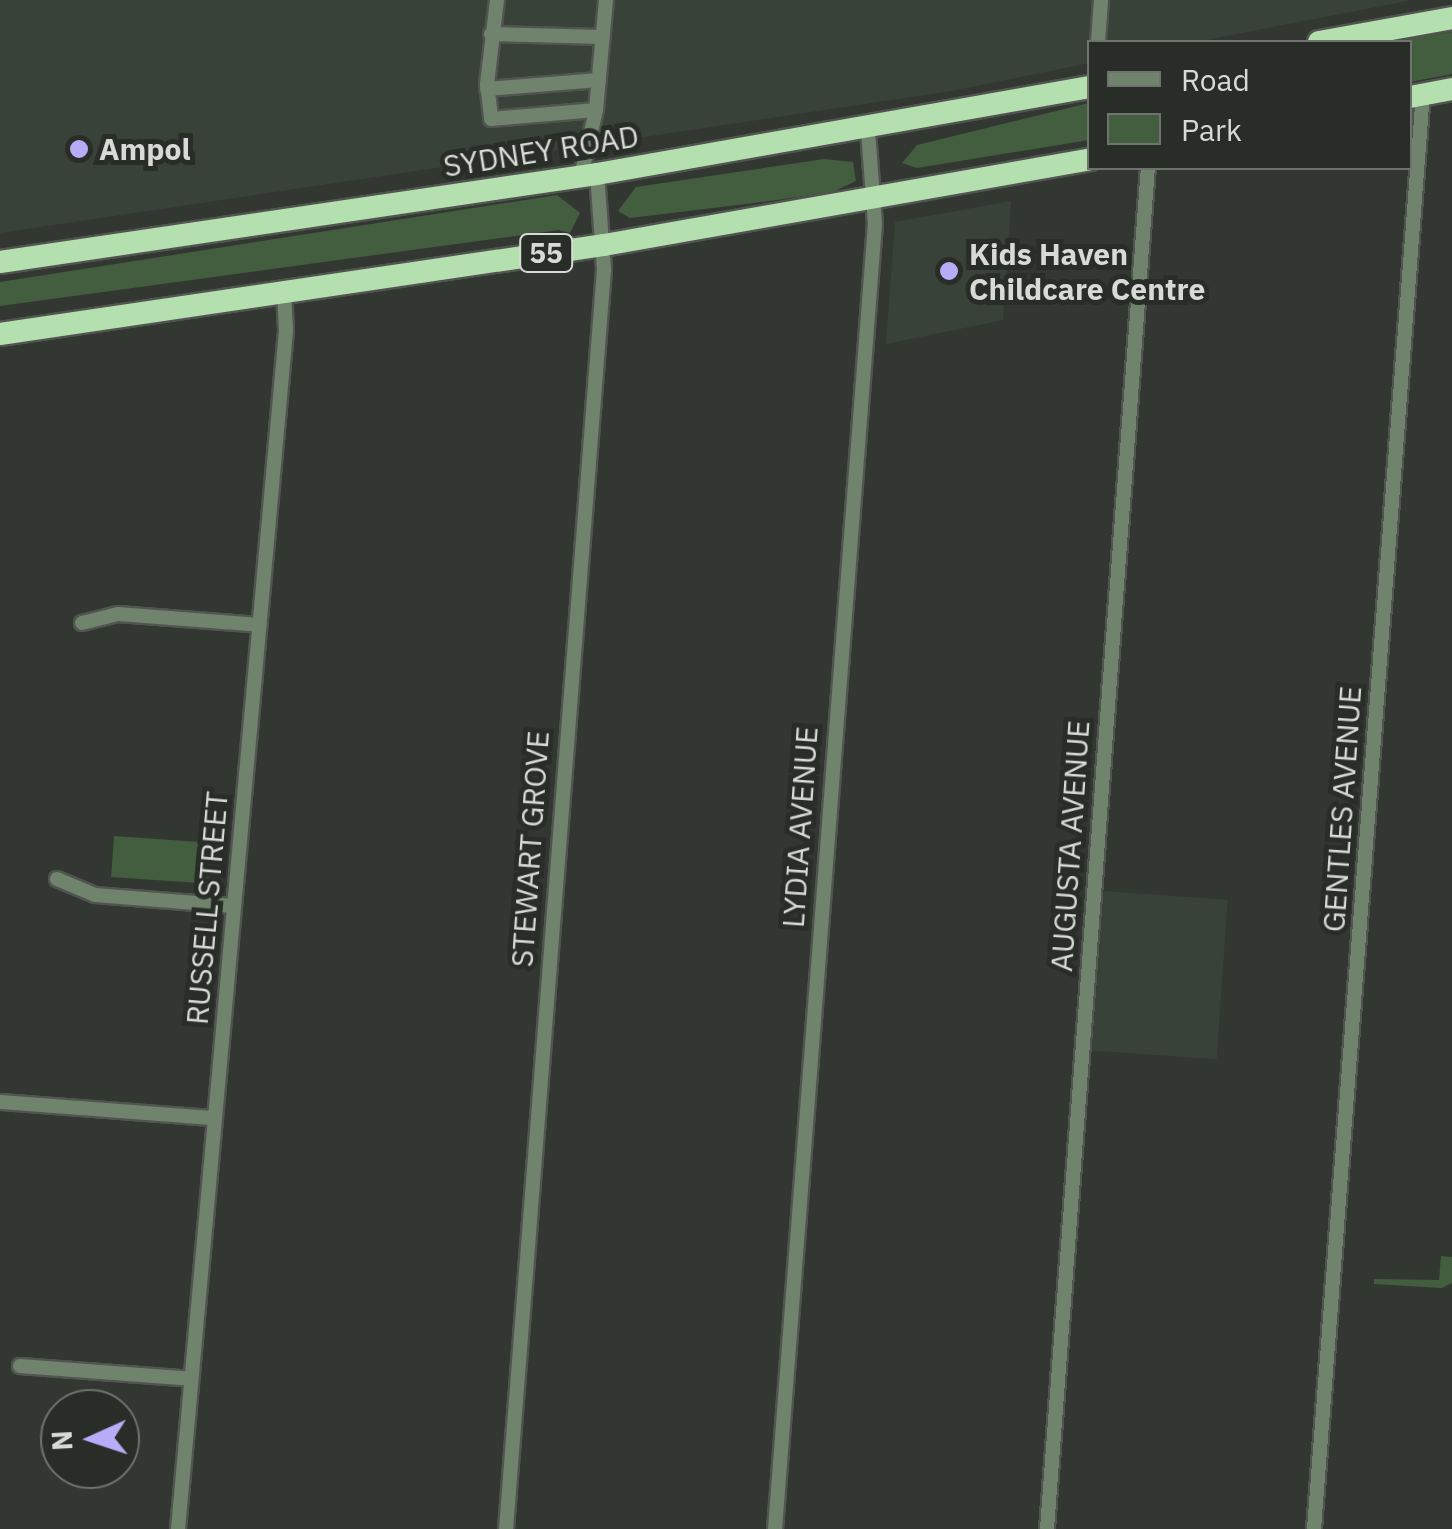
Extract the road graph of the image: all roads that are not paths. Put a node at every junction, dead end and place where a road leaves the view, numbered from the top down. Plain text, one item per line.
1 (497, 0) edge
2 (606, 0) edge
3 (1101, 0) edge
4 (1452, 18) edge
5 (491, 34) junction
6 (602, 38) junction
7 (1098, 40) edge
8 (1330, 40) edge
9 (599, 80) junction
10 (1087, 88) edge
11 (1452, 88) edge
12 (487, 89) junction
13 (1416, 95) edge
14 (596, 110) junction
15 (868, 130) junction
16 (1412, 151) edge
17 (1087, 160) edge
18 (1148, 170) edge
19 (1411, 170) edge
20 (589, 175) junction
21 (875, 200) junction
22 (604, 245) junction
23 (0, 262) edge
24 (284, 292) junction
25 (0, 334) edge
26 (82, 623) dead end
27 (260, 626) junction
28 (56, 879) dead end
29 (234, 906) junction
30 (0, 1102) edge
31 (214, 1118) junction
32 (20, 1366) dead end
33 (191, 1378) junction
34 (178, 1529) edge
35 (506, 1529) edge
36 (775, 1529) edge
37 (1047, 1529) edge
38 (1314, 1529) edge

1 - 5 street
2 - 6 street, STEWART GROVE
3 - 7 street
4 - 8 highway
5 - 6 street
5 - 12 street
6 - 9 street, STEWART GROVE
9 - 12 street
9 - 14 street, STEWART GROVE
10 - 15 highway, SYDNEY ROAD / 55
11 - 13 highway
12 - 14 street
13 - 16 street, GENTLES AVENUE
14 - 20 street, STEWART GROVE
15 - 20 highway, SYDNEY ROAD / 55
15 - 21 street, LYDIA AVENUE
17 - 21 highway, 55
18 - 37 street, AUGUSTA AVENUE
19 - 38 street, GENTLES AVENUE
20 - 22 street, STEWART GROVE
20 - 23 highway, SYDNEY ROAD / 55
21 - 22 highway, 55
21 - 36 street, LYDIA AVENUE
22 - 24 highway, 55
22 - 35 street, STEWART GROVE
24 - 25 highway, 55
24 - 27 street, RUSSELL STREET
26 - 27 street
27 - 29 street, RUSSELL STREET
28 - 29 street
29 - 31 street, RUSSELL STREET
30 - 31 street
31 - 33 street, RUSSELL STREET
32 - 33 street
33 - 34 street, RUSSELL STREET

